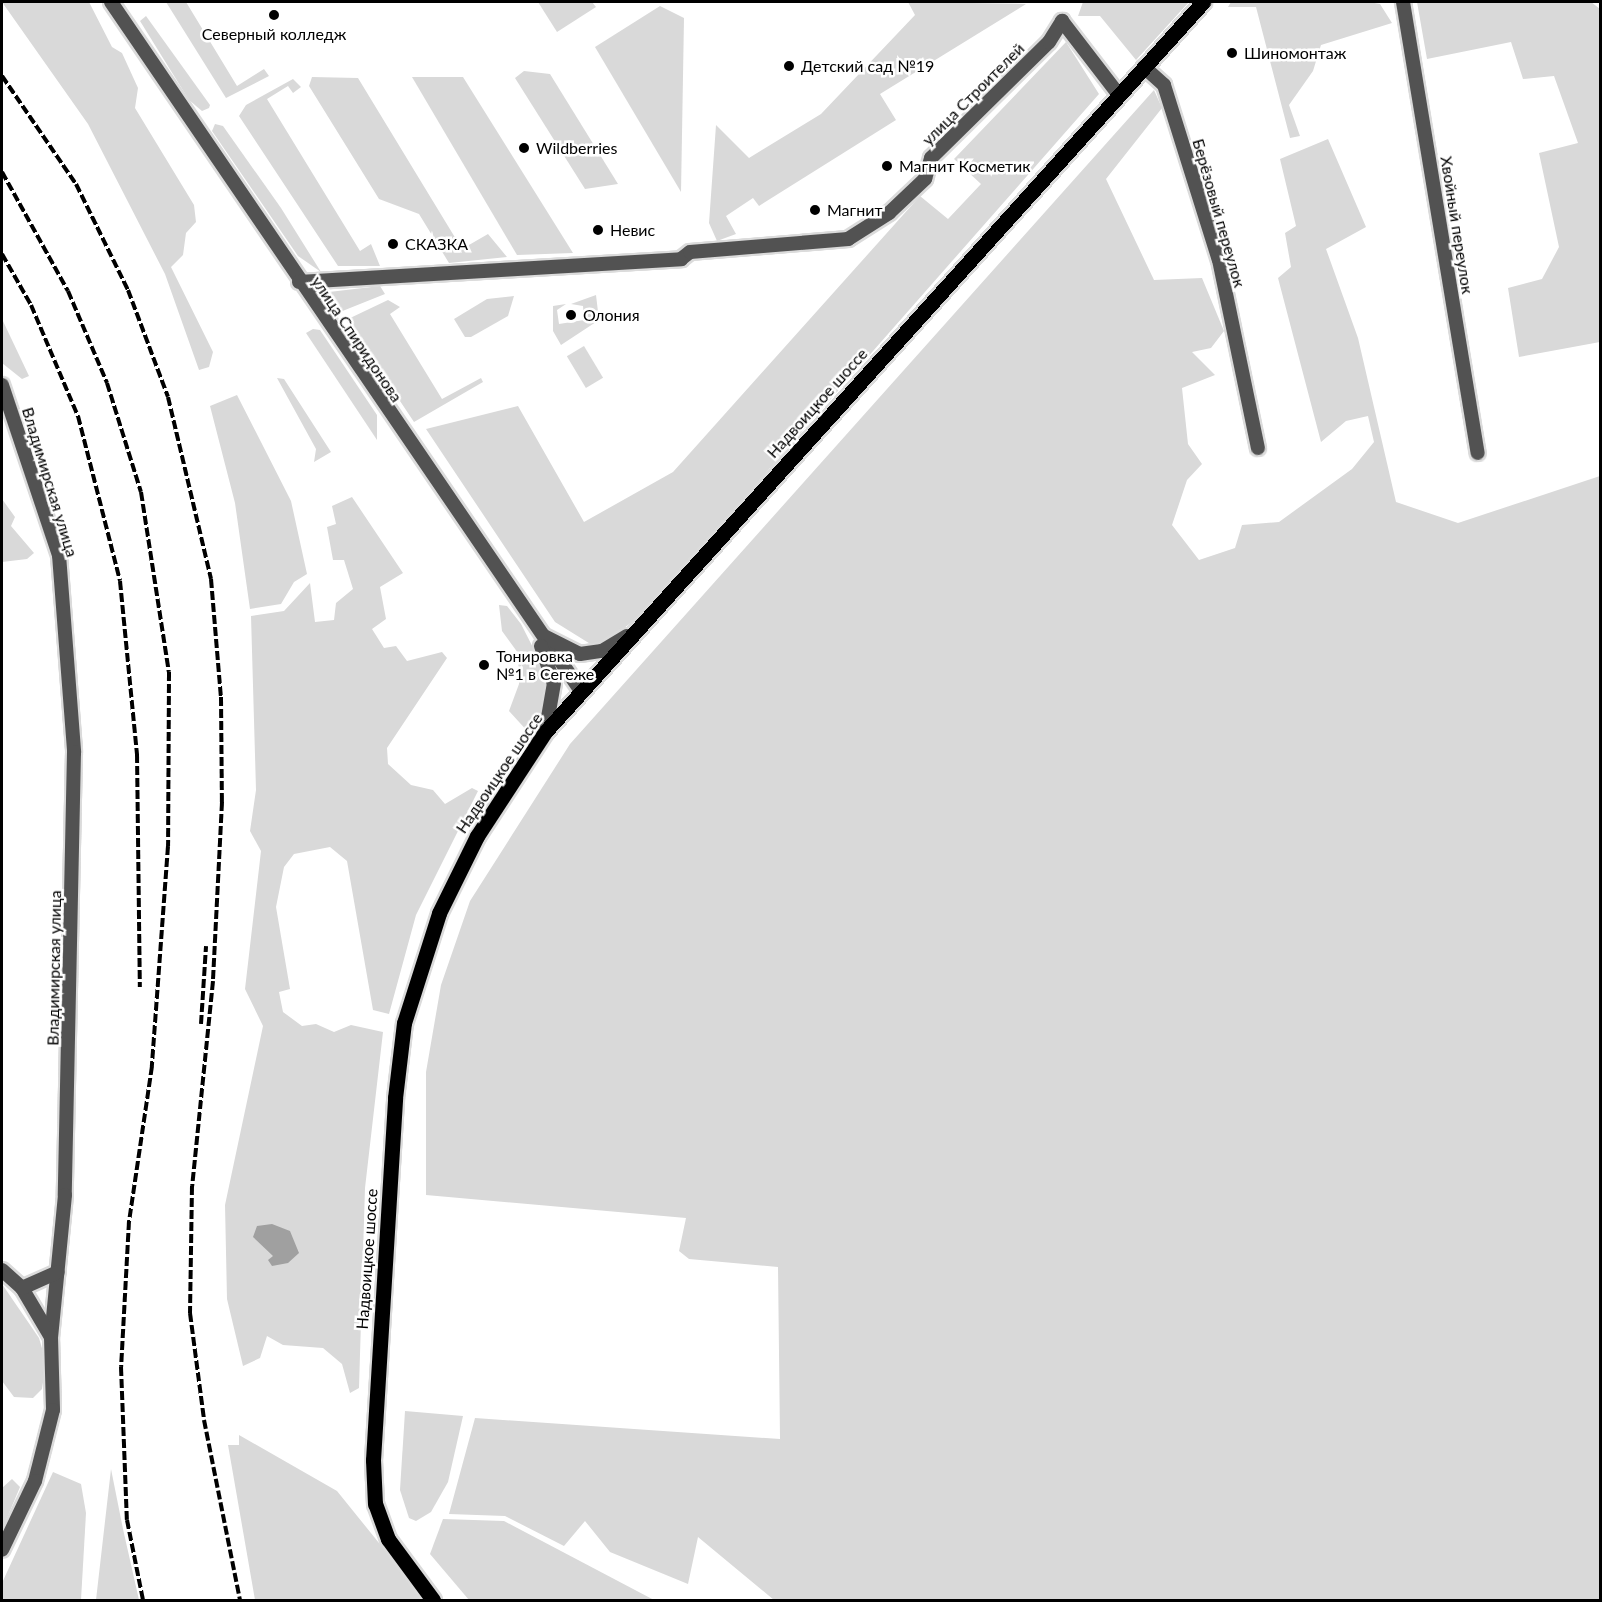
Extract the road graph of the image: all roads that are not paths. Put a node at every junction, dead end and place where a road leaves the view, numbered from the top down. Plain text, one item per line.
1 (111, 2) edge
2 (1203, 2) edge
3 (1403, 2) edge
4 (1144, 67) junction
5 (1119, 95) junction
6 (299, 282) junction
7 (2, 385) edge
8 (1258, 448) dead end
9 (1478, 453) dead end
10 (642, 624) junction
11 (531, 625) junction
12 (581, 691) junction
13 (545, 732) junction
14 (2, 1270) edge
15 (58, 1272) junction
16 (22, 1288) junction
17 (51, 1337) junction
18 (2, 1550) edge
19 (433, 1600) edge

1 - 6 street, улица Спиридонова
2 - 4 main road, Надвоицкое шоссе
3 - 9 street, Хвойный переулок
4 - 5 main road, Надвоицкое шоссе
4 - 8 street, Берёзовый переулок
5 - 6 street, улица Строителей
5 - 10 main road, Надвоицкое шоссе
6 - 11 street, улица Спиридонова
7 - 15 street, Владимирская улица
10 - 11 street
10 - 12 main road, Надвоицкое шоссе
11 - 12 street, улица Спиридонова
11 - 13 street
12 - 13 main road, Надвоицкое шоссе
13 - 19 main road, Надвоицкое шоссе
14 - 16 street
15 - 16 street
15 - 17 street, Владимирская улица
16 - 17 street
17 - 18 street, Владимирская улица

